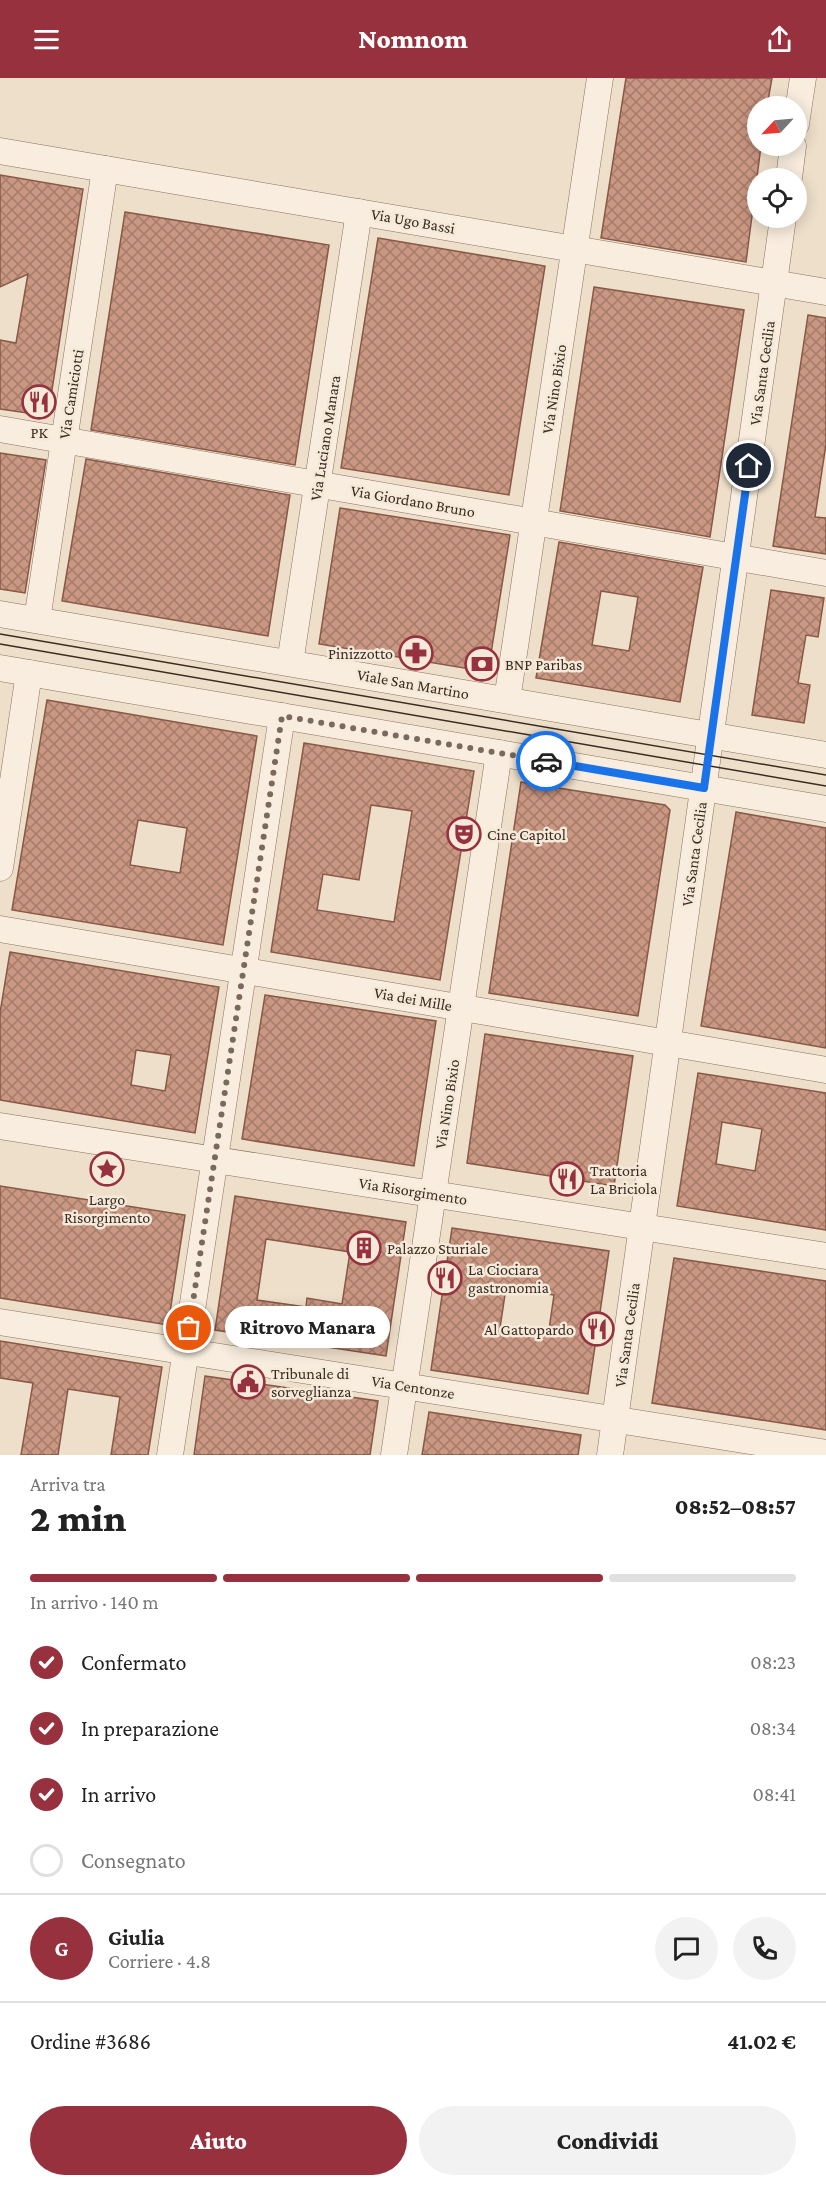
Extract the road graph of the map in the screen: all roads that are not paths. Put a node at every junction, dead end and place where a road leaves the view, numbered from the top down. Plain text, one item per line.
1 (600, 78) edge
2 (803, 78) edge
3 (800, 96) edge
4 (0, 151) edge
5 (105, 169) junction
6 (359, 212) junction
7 (782, 228) edge
8 (574, 249) junction
9 (774, 283) junction
10 (826, 292) edge
11 (0, 429) edge
12 (64, 441) junction
13 (317, 484) junction
14 (534, 522) junction
15 (736, 557) junction
16 (826, 573) edge
17 (0, 614) edge
18 (37, 620) junction
19 (290, 663) junction
20 (0, 668) edge
21 (29, 673) junction
22 (507, 700) junction
23 (282, 716) junction
24 (711, 735) junction
25 (499, 753) junction
26 (826, 755) edge
27 (704, 788) junction
28 (826, 809) edge
29 (0, 868) edge
30 (0, 929) edge
31 (244, 970) junction
32 (461, 1008) junction
33 (668, 1043) junction
34 (826, 1070) edge
35 (0, 1126) edge
36 (215, 1160) junction
37 (433, 1194) junction
38 (642, 1227) junction
39 (826, 1256) edge
40 (0, 1322) edge
41 (186, 1351) junction
42 (405, 1386) junction
43 (615, 1419) junction
44 (826, 1453) edge
45 (170, 1455) edge
46 (394, 1455) edge
47 (610, 1455) edge

1 - 8 street, Via Nino Bixio
2 - 3 street
4 - 5 street, Via Ugo Bassi
5 - 6 street, Via Ugo Bassi
5 - 12 street, Via Camiciotti
6 - 8 street, Via Ugo Bassi
6 - 13 street, Via Luciano Manara
7 - 9 street, Via Santa Cecilia
8 - 9 street, Via Ugo Bassi
8 - 14 street, Via Nino Bixio
9 - 10 street, Via Ugo Bassi
9 - 15 street, Via Santa Cecilia
11 - 12 street, Via Giordano Bruno
12 - 13 street, Via Giordano Bruno
12 - 18 street, Via Camiciotti
13 - 14 street, Via Giordano Bruno
13 - 19 street, Via Luciano Manara
14 - 15 street, Via Giordano Bruno
14 - 22 street, Via Nino Bixio
15 - 16 street, Via Giordano Bruno
15 - 24 street, Via Santa Cecilia
17 - 18 street, Viale San Martino
18 - 19 street, Viale San Martino
19 - 22 street, Viale San Martino
20 - 21 street
21 - 23 street
21 - 29 street
22 - 24 street, Viale San Martino
23 - 25 street
23 - 31 street
24 - 26 street, Viale San Martino
24 - 27 street, Via Santa Cecilia
25 - 27 street
25 - 32 street, Via Nino Bixio
27 - 28 street
27 - 33 street, Via Santa Cecilia
30 - 31 street, Via dei Mille
31 - 32 street, Via dei Mille
31 - 36 street
32 - 33 street, Via dei Mille
32 - 37 street, Via Nino Bixio
33 - 34 street, Via dei Mille
33 - 38 street, Via Santa Cecilia
35 - 36 street, Via Risorgimento
36 - 37 street, Via Risorgimento
36 - 41 street
37 - 38 street, Via Risorgimento
37 - 42 street, Via Nino Bixio
38 - 39 street, Via Risorgimento
38 - 43 street, Via Santa Cecilia
40 - 41 street, Via Centonze
41 - 42 street, Via Centonze
41 - 45 street
42 - 43 street, Via Centonze
42 - 46 street, Via Nino Bixio
43 - 44 street, Via Centonze
43 - 47 street, Via Santa Cecilia

